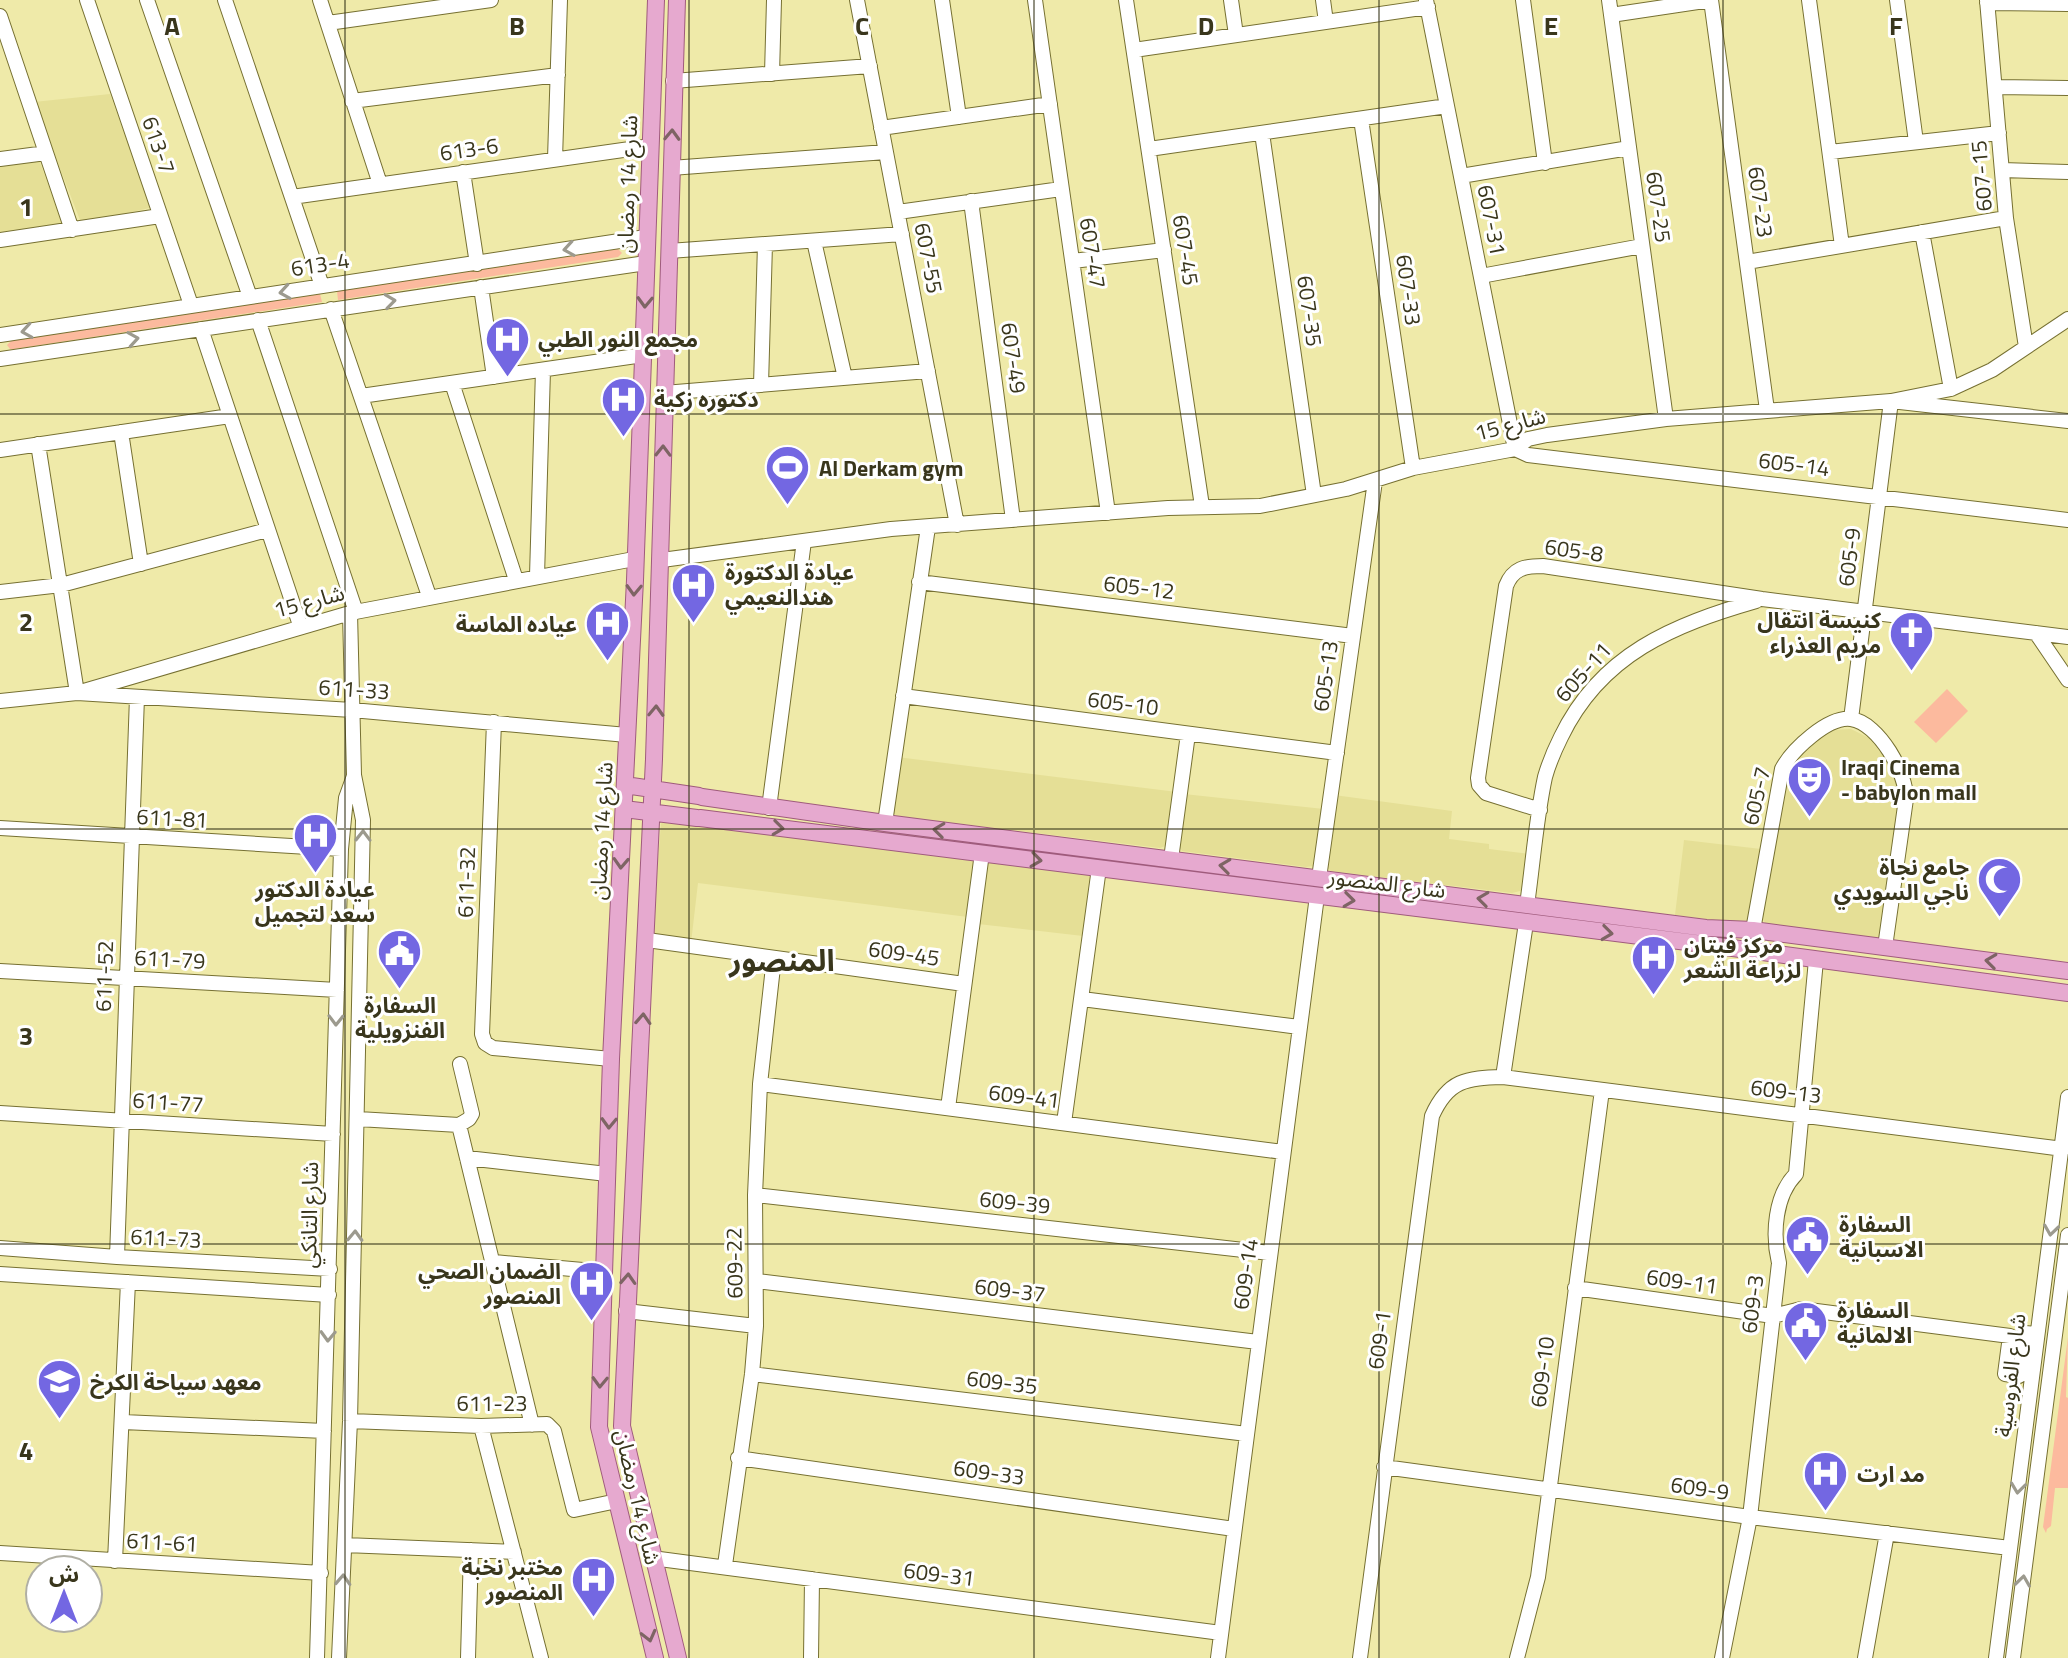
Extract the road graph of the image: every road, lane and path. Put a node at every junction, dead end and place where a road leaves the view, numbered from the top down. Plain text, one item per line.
1 (87, 0) edge
2 (147, 0) edge
3 (225, 0) edge
4 (320, 0) edge
5 (491, 0) edge
6 (560, 0) edge
7 (656, 0) edge
8 (677, 0) edge
9 (774, 0) edge
10 (857, 0) edge
11 (942, 0) edge
12 (1035, 0) edge
13 (1126, 0) edge
14 (1231, 0) edge
15 (1323, 0) edge
16 (1523, 0) edge
17 (1711, 0) edge
18 (1809, 0) edge
19 (1897, 0) edge
20 (1987, 1) edge
21 (1427, 4) edge
22 (2068, 4) edge
23 (1610, 7) edge
24 (0, 16) edge
25 (1326, 22) junction
26 (328, 23) junction
27 (1236, 35) junction
28 (1134, 50) junction
29 (870, 66) junction
30 (17, 69) junction
31 (0, 71) edge
32 (772, 74) junction
33 (558, 75) junction
34 (673, 81) junction
35 (1995, 87) junction
36 (2068, 88) edge
37 (352, 101) junction
38 (1050, 104) junction
39 (1447, 106) junction
40 (959, 117) junction
41 (1361, 119) junction
42 (881, 128) junction
43 (1262, 133) junction
44 (1999, 133) junction
45 (1916, 142) junction
46 (651, 146) junction
47 (1629, 148) junction
48 (1149, 149) junction
49 (886, 152) junction
50 (1830, 152) junction
51 (46, 153) junction
52 (0, 159) edge
53 (555, 159) junction
54 (1545, 163) junction
55 (671, 168) junction
56 (2002, 170) junction
57 (463, 172) junction
58 (2068, 172) edge
59 (1461, 176) junction
60 (380, 184) junction
61 (1061, 189) junction
62 (292, 197) junction
63 (971, 201) junction
64 (898, 212) junction
65 (160, 216) junction
66 (2006, 218) junction
67 (72, 230) junction
68 (1922, 232) junction
69 (902, 234) junction
70 (646, 237) junction
71 (0, 240) edge
72 (814, 241) junction
73 (765, 244) junction
74 (1642, 246) junction
75 (1842, 246) junction
76 (1164, 250) junction
77 (669, 251) junction
78 (1073, 261) junction
79 (1747, 262) junction
80 (646, 263) junction
81 (477, 264) junction
82 (1481, 276) junction
83 (322, 286) junction
84 (481, 287) junction
85 (250, 297) junction
86 (191, 305) junction
87 (331, 309) junction
88 (2068, 319) edge
89 (258, 320) junction
90 (201, 329) junction
91 (0, 335) edge
92 (2026, 347) junction
93 (643, 355) junction
94 (0, 359) edge
95 (543, 370) junction
96 (928, 371) junction
97 (494, 377) junction
98 (845, 378) junction
99 (452, 383) junction
100 (761, 385) junction
101 (1951, 389) junction
102 (664, 393) junction
103 (361, 396) junction
104 (1891, 401) junction
105 (1767, 410) junction
106 (230, 416) junction
107 (1666, 419) junction
108 (2068, 421) edge
109 (121, 432) junction
110 (38, 444) junction
111 (1515, 449) junction
112 (0, 450) edge
113 (1413, 468) junction
114 (1375, 481) junction
115 (1314, 495) junction
116 (1879, 497) junction
117 (1202, 506) junction
118 (1108, 513) junction
119 (1013, 520) junction
120 (2068, 520) edge
121 (957, 525) junction
122 (928, 527) junction
123 (267, 530) junction
124 (803, 543) junction
125 (634, 559) junction
126 (662, 562) junction
127 (141, 564) junction
128 (537, 576) junction
129 (516, 580) junction
130 (919, 582) junction
131 (61, 585) junction
132 (0, 592) edge
133 (429, 596) junction
134 (1762, 599) junction
135 (1864, 611) junction
136 (353, 612) junction
137 (300, 625) junction
138 (2036, 633) junction
139 (1353, 636) junction
140 (2068, 637) edge
141 (2068, 680) edge
142 (77, 693) junction
143 (903, 696) junction
144 (137, 697) junction
145 (0, 701) edge
146 (352, 710) junction
147 (1851, 719) junction
148 (494, 722) junction
149 (1188, 734) junction
150 (627, 735) junction
151 (1337, 753) junction
152 (354, 775) junction
153 (625, 785) junction
154 (653, 789) junction
155 (769, 808) junction
156 (624, 809) junction
157 (1540, 810) junction
158 (652, 812) junction
159 (885, 823) junction
160 (0, 828) edge
161 (131, 837) junction
162 (341, 849) junction
163 (982, 853) junction
164 (1171, 859) junction
165 (1099, 868) junction
166 (1319, 878) junction
167 (1317, 896) junction
168 (1527, 905) junction
169 (1526, 923) junction
170 (1753, 930) junction
171 (647, 940) junction
172 (1885, 947) junction
173 (338, 950) junction
174 (361, 950) junction
175 (774, 958) junction
176 (1816, 960) junction
177 (0, 971) edge
178 (2068, 971) edge
179 (126, 979) junction
180 (964, 984) junction
181 (337, 990) junction
182 (2068, 993) edge
183 (1082, 999) junction
184 (1299, 1027) junction
185 (611, 1059) junction
186 (460, 1064) dead end
187 (1503, 1077) junction
188 (760, 1084) junction
189 (1602, 1090) junction
190 (2068, 1097) edge
191 (948, 1108) junction
192 (0, 1113) edge
193 (1801, 1115) junction
194 (358, 1119) junction
195 (122, 1121) junction
196 (1064, 1123) junction
197 (459, 1125) junction
198 (333, 1134) junction
199 (2063, 1149) junction
200 (1283, 1152) junction
201 (467, 1158) junction
202 (607, 1174) junction
203 (755, 1195) junction
204 (2068, 1235) edge
205 (0, 1248) edge
206 (1270, 1253) junction
207 (117, 1257) junction
208 (494, 1262) junction
209 (330, 1269) junction
210 (605, 1272) junction
211 (0, 1274) edge
212 (757, 1281) junction
213 (128, 1282) junction
214 (1575, 1288) junction
215 (329, 1295) junction
216 (626, 1311) junction
217 (1773, 1316) junction
218 (756, 1326) junction
219 (2037, 1334) junction
220 (1258, 1342) junction
221 (752, 1374) junction
222 (350, 1421) junction
223 (123, 1422) junction
224 (532, 1425) junction
225 (481, 1426) junction
226 (324, 1431) junction
227 (1247, 1434) junction
228 (738, 1458) junction
229 (1384, 1467) junction
230 (1550, 1490) junction
231 (617, 1501) junction
232 (1750, 1517) junction
233 (1234, 1529) junction
234 (1887, 1533) junction
235 (345, 1545) junction
236 (2010, 1548) junction
237 (471, 1550) junction
238 (514, 1552) junction
239 (0, 1553) edge
240 (652, 1558) junction
241 (115, 1561) junction
242 (725, 1565) junction
243 (321, 1573) junction
244 (812, 1579) junction
245 (1221, 1633) junction
246 (318, 1641) junction
247 (339, 1650) edge
248 (317, 1658) edge
249 (468, 1658) edge
250 (541, 1658) edge
251 (655, 1658) edge
252 (678, 1658) edge
253 (811, 1658) edge
254 (1218, 1658) edge
255 (1360, 1658) edge
256 (1517, 1658) edge
257 (1722, 1658) edge
258 (1865, 1658) edge
259 (1996, 1658) edge
260 (2013, 1658) edge

1 - 65 street, 613-7
2 - 85 street
3 - 62 street
4 - 26 street
5 - 26 street
6 - 33 street
7 - 46 main road, شارع 14 رمضان
8 - 34 main road, شارع 14 رمضان
9 - 32 street
10 - 29 street, 607-55
11 - 40 street
12 - 38 street, 607-47
13 - 28 street, 607-45
14 - 27 street
15 - 25 street
16 - 54 street
17 - 23 street
17 - 79 street, 607-23
18 - 50 street
19 - 45 street
20 - 22 street
20 - 35 street, 607-15
21 - 25 street
21 - 39 street, 607-31
23 - 47 street, 607-25
24 - 30 street
25 - 27 street
26 - 37 street
27 - 28 street
28 - 48 street, 607-45
29 - 32 street
29 - 42 street, 607-55
30 - 31 street
30 - 51 street
32 - 34 street
33 - 37 street
33 - 53 street
55 -> 34 main road, شارع 14 رمضان
35 - 36 street
35 - 44 street, 607-15
37 - 60 street
38 - 40 street
38 - 61 street, 607-47
39 - 41 street
39 - 59 street, 607-31
40 - 42 street
41 - 43 street
41 - 113 street, 607-33
42 - 49 street, 607-55
43 - 48 street
43 - 115 street, 607-35
44 - 45 street
44 - 56 street, 607-15
45 - 50 street
46 - 53 street, 613-6
46 - 70 main road, شارع 14 رمضان
47 - 54 street
47 - 74 street, 607-25
48 - 76 street, 607-45
49 - 55 street
49 - 64 street, 607-55
50 - 75 street
51 - 52 street
51 - 67 street
53 - 57 street, 613-6
54 - 59 street
55 - 77 main road, شارع 14 رمضان
56 - 58 street
56 - 66 street, 607-15
57 - 60 street, 613-6
57 - 81 street
59 - 82 street, 607-31
60 - 62 street, 613-6
61 - 63 street
61 - 78 street, 607-47
62 - 83 street
63 - 64 street
63 - 119 street, 607-49
64 - 69 street, 607-55
65 - 67 street
65 - 86 street, 613-7
66 - 68 street
66 - 92 street, 607-15
67 - 71 street
68 - 75 street
68 - 101 street
69 - 72 street
69 - 96 street, 607-55
70 - 80 main road, شارع 14 رمضان
70 -> 81 street, 613-4
72 - 73 street
72 - 98 street
73 - 77 street
73 - 100 street
74 - 82 street
74 - 107 street, 607-25
75 - 79 street
76 - 78 street
76 - 117 street, 607-45
77 - 102 main road, شارع 14 رمضان
78 - 118 street, 607-47
79 - 105 street, 607-23
80 - 84 street, 613-4
80 -> 93 main road, شارع 14 رمضان
81 - 83 street, 613-4
82 - 111 street, 607-31
83 -> 85 street, 613-4
87 -> 84 street, 613-4
84 - 97 street
85 - 86 street, 613-4
86 -> 91 street, 613-4
87 - 89 street, 613-4
87 - 103 street
88 - 92 street, شارع 15
89 - 90 street, 613-4
89 - 136 street, شارع التانكي
94 -> 90 street, 613-4
90 - 106 street
92 - 101 street, شارع 15
93 - 95 street
93 - 125 main road, شارع 14 رمضان
95 - 97 street
95 - 128 street
96 - 98 street
96 - 121 street, 607-55
97 - 99 street
98 - 100 street
99 - 103 street
99 - 129 street
100 - 102 street
101 - 104 street, شارع 15
126 -> 102 main road, شارع 14 رمضان
103 - 133 street
104 - 105 street, شارع 15
104 - 108 street
104 - 116 street, 605-9
105 - 107 street, شارع 15
106 - 109 street
106 - 123 street
107 - 111 street, شارع 15
109 - 110 street
109 - 127 street
110 - 112 street
110 - 131 street
111 - 113 street, شارع 15
111 - 116 street, 605-14
113 - 114 street, شارع 15
114 - 115 street, شارع 15
114 - 139 street, 605-13
115 - 117 street, شارع 15
116 - 120 street, 605-14
116 - 135 street, 605-9
117 - 118 street, شارع 15
118 - 119 street, شارع 15
119 - 121 street, شارع 15
121 - 122 street, شارع 15
122 - 124 street, شارع 15
122 - 130 street
123 - 127 street
123 - 137 street
124 - 126 street, شارع 15
124 - 155 street
125 - 128 street, شارع 15
125 -> 150 main road, شارع 14 رمضان
154 -> 126 main road, شارع 14 رمضان
127 - 131 street
128 - 129 street, شارع 15
129 - 133 street, شارع 15
130 - 139 street, 605-12
130 - 143 street
131 - 132 street
131 - 142 street
133 - 136 street, شارع 15
134 - 135 street, 605-8
134 - 157 street, 605-11
134 - 157 street, 605-8
135 - 138 street, 605-8
135 - 147 street, 605-9
136 - 137 street, شارع 15
136 - 146 street, شارع التانكي
137 - 142 street, شارع 15
138 - 140 street, 605-8
138 - 141 street
139 - 151 street, 605-13
142 - 144 street, 611-33
142 - 145 street, شارع 15
143 - 149 street, 605-10
143 - 159 street
144 - 146 street, 611-33
144 - 161 street, 611-52
146 - 148 street, 611-33
146 - 152 street, شارع التانكي
147 - 170 street, 605-7
147 - 172 street
148 - 150 street, 611-33
148 - 185 street, 611-32
149 - 151 street, 605-10
149 - 164 street
150 - 153 main road, شارع 14 رمضان
151 - 166 street, 605-13
152 - 162 street, شارع التانكي
174 -> 152 street, شارع التانكي
153 - 154 main road, شارع المنصور
153 - 156 main road, شارع 14 رمضان
154 - 155 main road, شارع المنصور
154 - 158 main road, شارع 14 رمضان
155 - 159 main road, شارع المنصور
156 - 158 main road, شارع المنصور
156 -> 185 main road, شارع 14 رمضان
157 - 168 street, 605-11
158 -> 163 main road, شارع المنصور
158 - 171 main road, شارع 14 رمضان
164 -> 159 main road, شارع المنصور
160 - 161 street, 611-81
161 - 162 street, 611-81
161 - 179 street, 611-52
162 - 173 street, شارع التانكي
163 -> 165 main road, شارع المنصور
163 - 180 street
166 -> 164 main road, شارع المنصور
165 - 167 main road, شارع المنصور
165 - 183 street
168 -> 166 main road, شارع المنصور
167 -> 169 main road, شارع المنصور
167 - 184 street, 609-14
168 - 170 main road, شارع المنصور
169 -> 176 main road, شارع المنصور
169 - 187 street
170 - 172 main road, شارع المنصور
171 - 175 street, 609-45
216 -> 171 main road, شارع 14 رمضان
178 -> 172 main road, شارع المنصور
173 - 174 street
173 - 181 street, شارع التانكي
174 - 194 street, شارع التانكي
175 - 180 street, 609-45
175 - 188 street, 609-22
176 - 182 main road, شارع المنصور
176 - 193 street, 609-3
177 - 179 street, 611-79
179 - 181 street, 611-79
179 - 195 street, 611-52
180 - 191 street
181 -> 198 street, شارع التانكي
183 - 184 street
183 - 196 street
184 - 200 street, 609-14
185 -> 202 main road, شارع 14 رمضان
186 - 197 street
187 - 189 street, 609-13
187 - 229 street, 609-1
188 - 191 street, 609-41
188 - 203 street, 609-22
189 - 193 street, 609-13
189 - 214 street, 609-10
190 - 199 street, شارع الفروسية
191 - 196 street, 609-41
192 - 195 street, 611-77
193 - 199 street, 609-13
193 - 217 street, 609-3
194 - 197 street
222 -> 194 street, شارع التانكي
195 - 198 street, 611-77
195 - 207 street, 611-52
196 - 200 street, 609-41
197 - 201 street
198 - 209 street, شارع التانكي
199 -> 219 street, شارع الفروسية
200 - 206 street, 609-14
201 - 202 street
201 - 208 street
202 - 210 main road, شارع 14 رمضان
203 - 206 street, 609-39
203 - 212 street, 609-22
260 -> 204 street, شارع الفروسية
205 - 207 street, 611-73
206 - 220 street, 609-14
207 - 209 street, 611-73
208 - 210 street
208 - 224 street
209 - 215 street, شارع التانكي
210 -> 231 main road, شارع 14 رمضان
211 - 213 street
212 - 218 street, 609-22
212 - 220 street, 609-37
213 - 215 street
213 - 223 street
214 - 217 street, 609-11
214 - 230 street, 609-10
215 -> 226 street, شارع التانكي
216 - 218 street
216 - 240 main road, شارع 14 رمضان
217 - 219 street, 609-11
217 - 232 street, 609-3
218 - 221 street, 609-22
219 -> 236 street, شارع الفروسية
220 - 227 street, 609-14
221 - 227 street, 609-35
221 - 228 street, 609-22
222 - 225 street, 611-23
222 - 235 street, شارع التانكي
223 - 226 street
223 - 241 street
224 - 225 street, 611-23
224 - 231 street, 611-23
225 - 238 street
226 - 243 street, شارع التانكي
227 - 233 street, 609-14
228 - 233 street, 609-33
228 - 242 street, 609-22
229 - 230 street, 609-9
229 - 255 street, 609-1
230 - 232 street, 609-9
230 - 256 street, 609-10
231 -> 251 main road, شارع 14 رمضان
232 - 234 street, 609-9
232 - 257 street, 609-3
233 - 245 street, 609-14
234 - 236 street, 609-9
234 - 258 street
235 - 237 street
247 -> 235 street, شارع التانكي
236 - 259 street, شارع الفروسية
237 - 238 street
237 - 249 street
238 - 250 street
239 - 241 street, 611-61
240 - 242 street, 609-31
240 - 252 main road, شارع 14 رمضان
241 - 243 street, 611-61
242 - 244 street, 609-31
243 - 246 street, شارع التانكي
244 - 245 street, 609-31
244 - 253 street
245 - 254 street, 609-14
246 - 247 street
246 - 248 street, شارع التانكي

